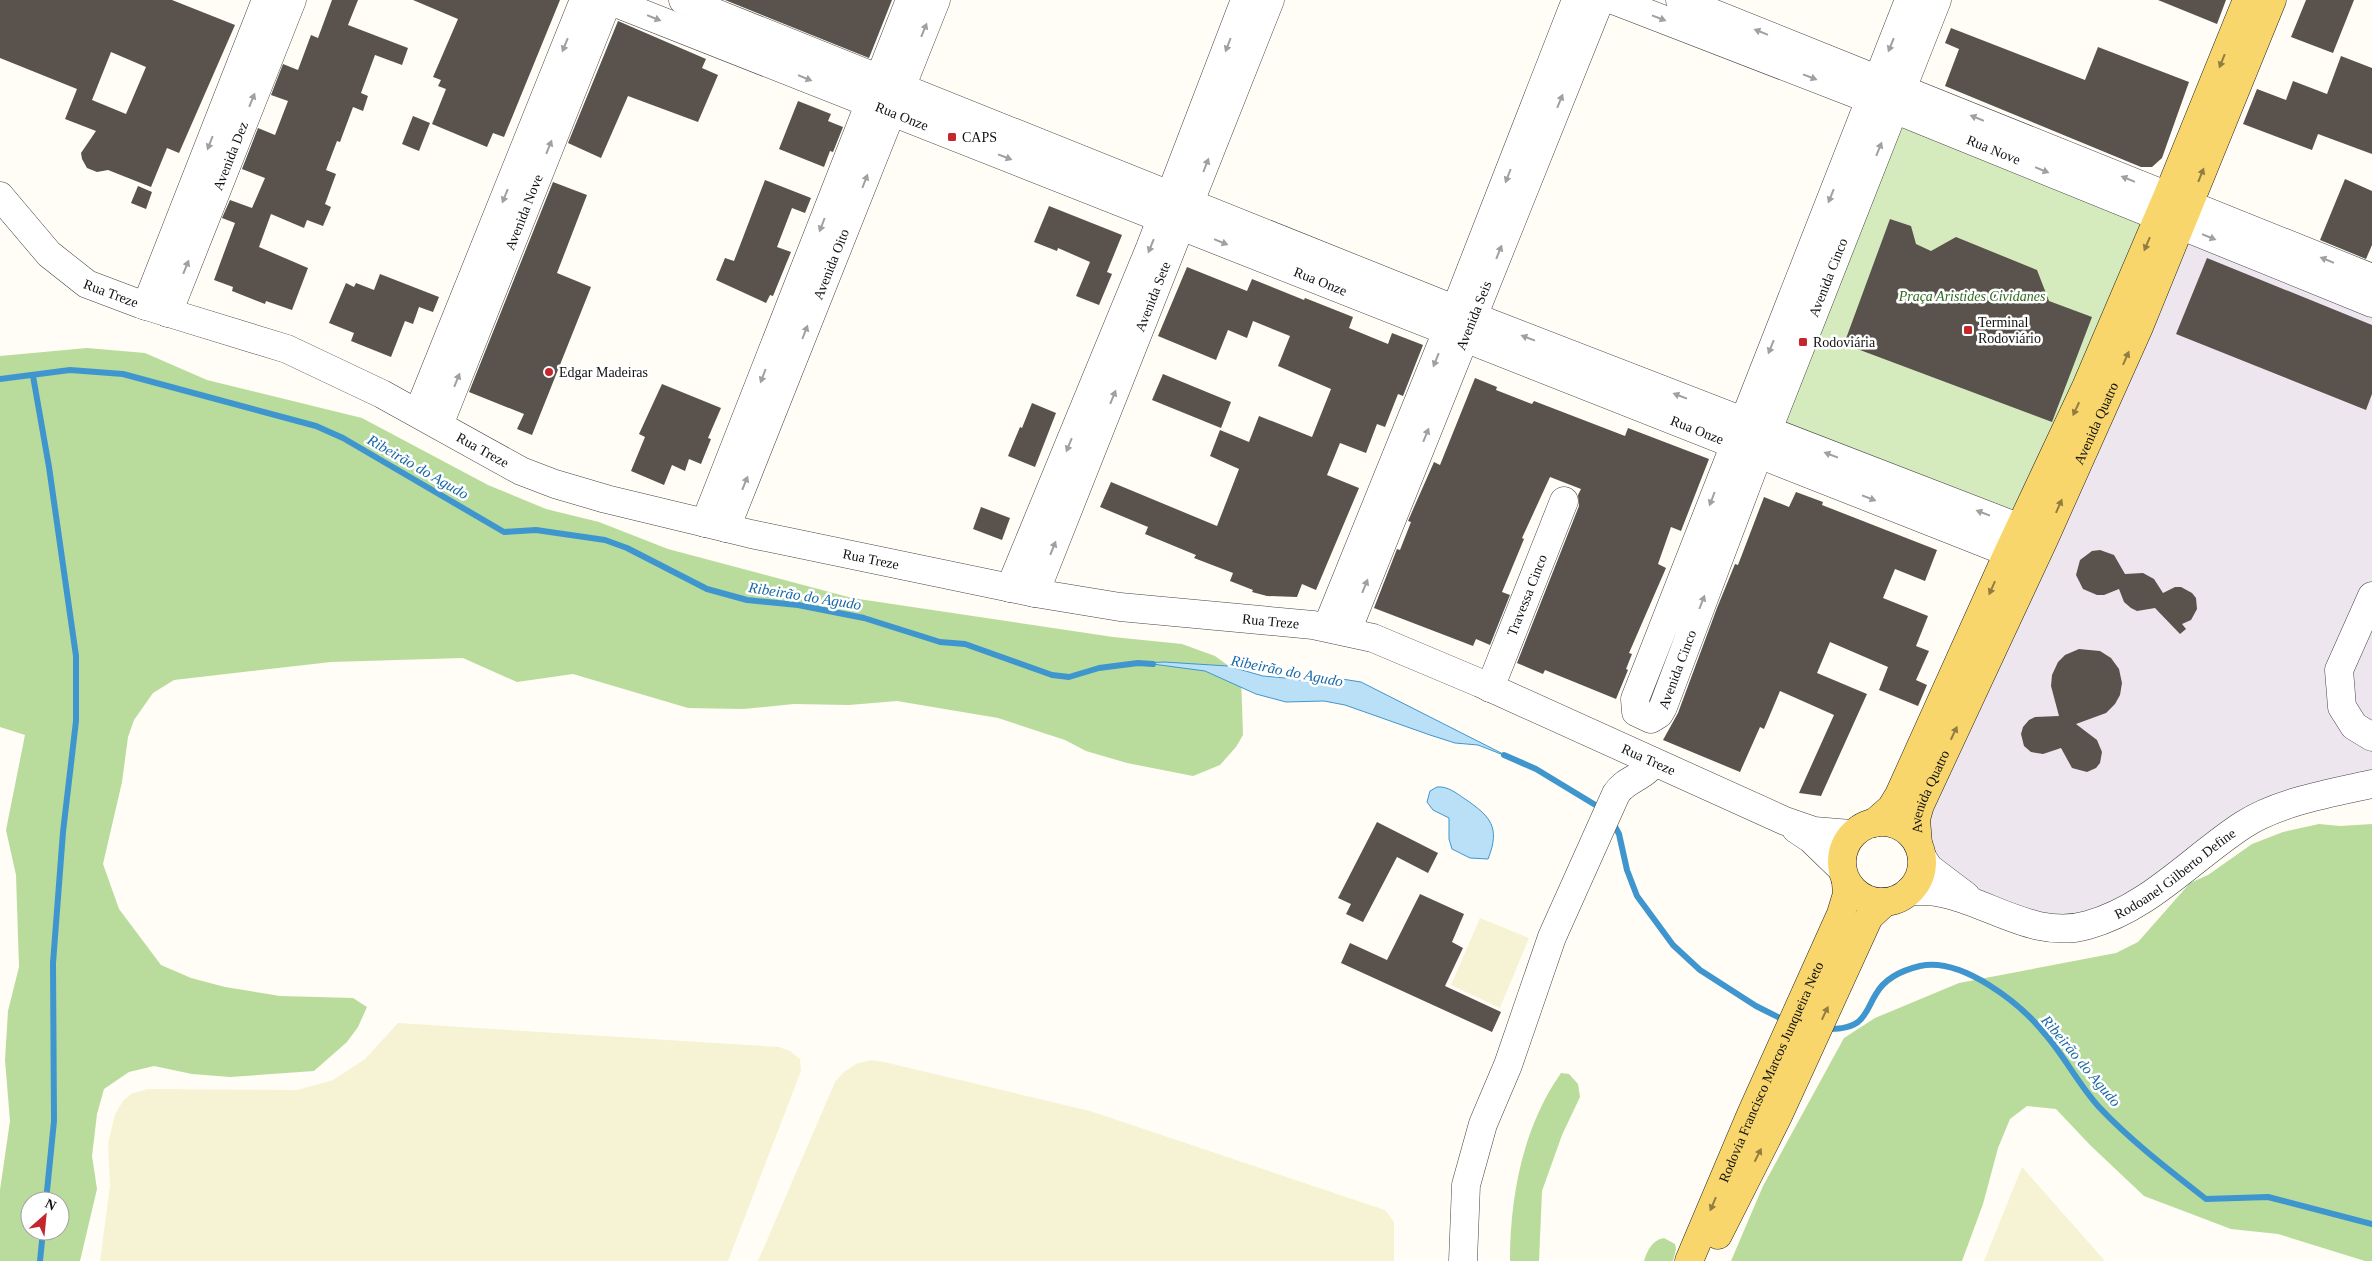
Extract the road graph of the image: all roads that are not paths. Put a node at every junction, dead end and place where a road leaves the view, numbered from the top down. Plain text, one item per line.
1 (266, 0) edge
2 (292, 0) edge
3 (584, 0) edge
4 (608, 0) edge
5 (683, 0) edge
6 (910, 0) edge
7 (936, 0) edge
8 (1245, 0) edge
9 (1270, 0) edge
10 (1576, 0) edge
11 (1600, 0) edge
12 (1613, 0) edge
13 (1680, 0) edge
14 (1909, 0) edge
15 (1938, 0) edge
16 (2247, 0) edge
17 (2272, 0) edge
18 (2243, 39) junction
19 (890, 83) junction
20 (1874, 89) junction
21 (1899, 99) junction
22 (880, 108) junction
23 (1532, 141) junction
24 (0, 196) edge
25 (2174, 210) junction
26 (1176, 211) junction
27 (2372, 278) edge
28 (2372, 303) edge
29 (157, 309) junction
30 (1460, 324) junction
31 (429, 419) junction
32 (1738, 432) junction
33 (1763, 443) junction
34 (1564, 501) dead end
35 (716, 526) junction
36 (2020, 527) junction
37 (2045, 537) junction
38 (2008, 553) junction
39 (2033, 562) junction
40 (1022, 590) junction
41 (2372, 596) edge
42 (1337, 629) junction
43 (1982, 642) junction
44 (1965, 678) junction
45 (1490, 688) junction
46 (2372, 737) edge
47 (1653, 762) junction
48 (2372, 784) edge
49 (1785, 821) junction
50 (1863, 828) junction
51 (1920, 850) junction
52 (1844, 875) junction
53 (1897, 897) junction
54 (1975, 903) junction
55 (1840, 949) junction
56 (1793, 1052) junction
57 (1463, 1261) edge
58 (1688, 1261) edge
59 (1705, 1261) edge

1 -> 29 street, Avenida Dez
29 -> 2 street, Avenida Dez
3 -> 31 street, Avenida Nove
4 -> 22 street, Rua Onze
31 -> 4 street, Avenida Nove
5 - 19 street, Rua Onze
6 - 19 street, Avenida Oito
19 -> 7 street, Avenida Oito
8 -> 26 street, Avenida Sete
26 -> 9 street, Avenida Sete
10 - 23 street, Avenida Seis
23 -> 11 street, Avenida Seis
12 -> 20 street, Rua Nove
20 -> 13 street, Rua Nove
14 -> 20 street, Avenida Cinco
15 - 21 street, Avenida Cinco
16 - 18 main road, Avenida Quatro
17 - 18 main road, Avenida Quatro
18 - 25 main road, Avenida Quatro
19 - 22 street, Avenida Oito
19 - 26 street, Rua Onze
20 - 21 street, Rua Nove
20 -> 32 street, Avenida Cinco
21 - 25 street, Rua Nove
33 -> 21 street, Avenida Cinco
22 -> 26 street, Rua Onze
22 - 35 street, Avenida Oito
23 - 30 street, Avenida Seis
24 - 29 street, Rua Treze
27 -> 25 street, Rua Nove
25 -> 28 street, Rua Nove
25 -> 36 main road, Avenida Quatro
37 -> 25 main road, Avenida Quatro
26 - 30 street, Rua Onze
26 - 40 street, Avenida Sete
29 - 31 street, Rua Treze
30 - 32 street, Rua Onze
30 - 42 street, Avenida Seis
31 - 35 street, Rua Treze
32 - 33 street, Rua Onze
32 -> 33 street, Avenida Cinco
36 -> 33 street, Rua Onze
33 -> 38 street, Rua Onze
34 - 45 street, Travessa Cinco
35 - 40 street, Rua Treze
36 - 37 street, Rua Onze
36 - 38 main road, Avenida Quatro
37 - 39 main road, Avenida Quatro
38 - 39 street, Rua Onze
38 -> 43 main road, Avenida Quatro
39 - 43 main road, Avenida Quatro
40 - 42 street, Rua Treze
41 - 46 street
42 - 45 street, Rua Treze
43 - 44 main road, Avenida Quatro
44 - 50 main road, Avenida Quatro
51 -> 44 main road, Avenida Quatro
45 - 47 street, Rua Treze
47 - 49 street, Rua Treze
47 - 57 street
48 - 54 street, Rodoanel Gilberto Define
49 - 50 street, Rua Treze
49 - 52 street, Rua Treze
50 - 51 main road
50 - 52 main road
51 - 53 main road
51 - 54 street, Rodoanel Gilberto Define
52 - 53 main road
52 - 55 main road, Rodovia Francisco Marcos Junqueira Neto
53 - 54 street, Rodoanel Gilberto Define
53 - 55 main road, Rodovia Francisco Marcos Junqueira Neto
55 - 56 main road, Rodovia Francisco Marcos Junqueira Neto
56 -> 58 main road, Rodovia Francisco Marcos Junqueira Neto
59 -> 56 main road, Rodovia Francisco Marcos Junqueira Neto

